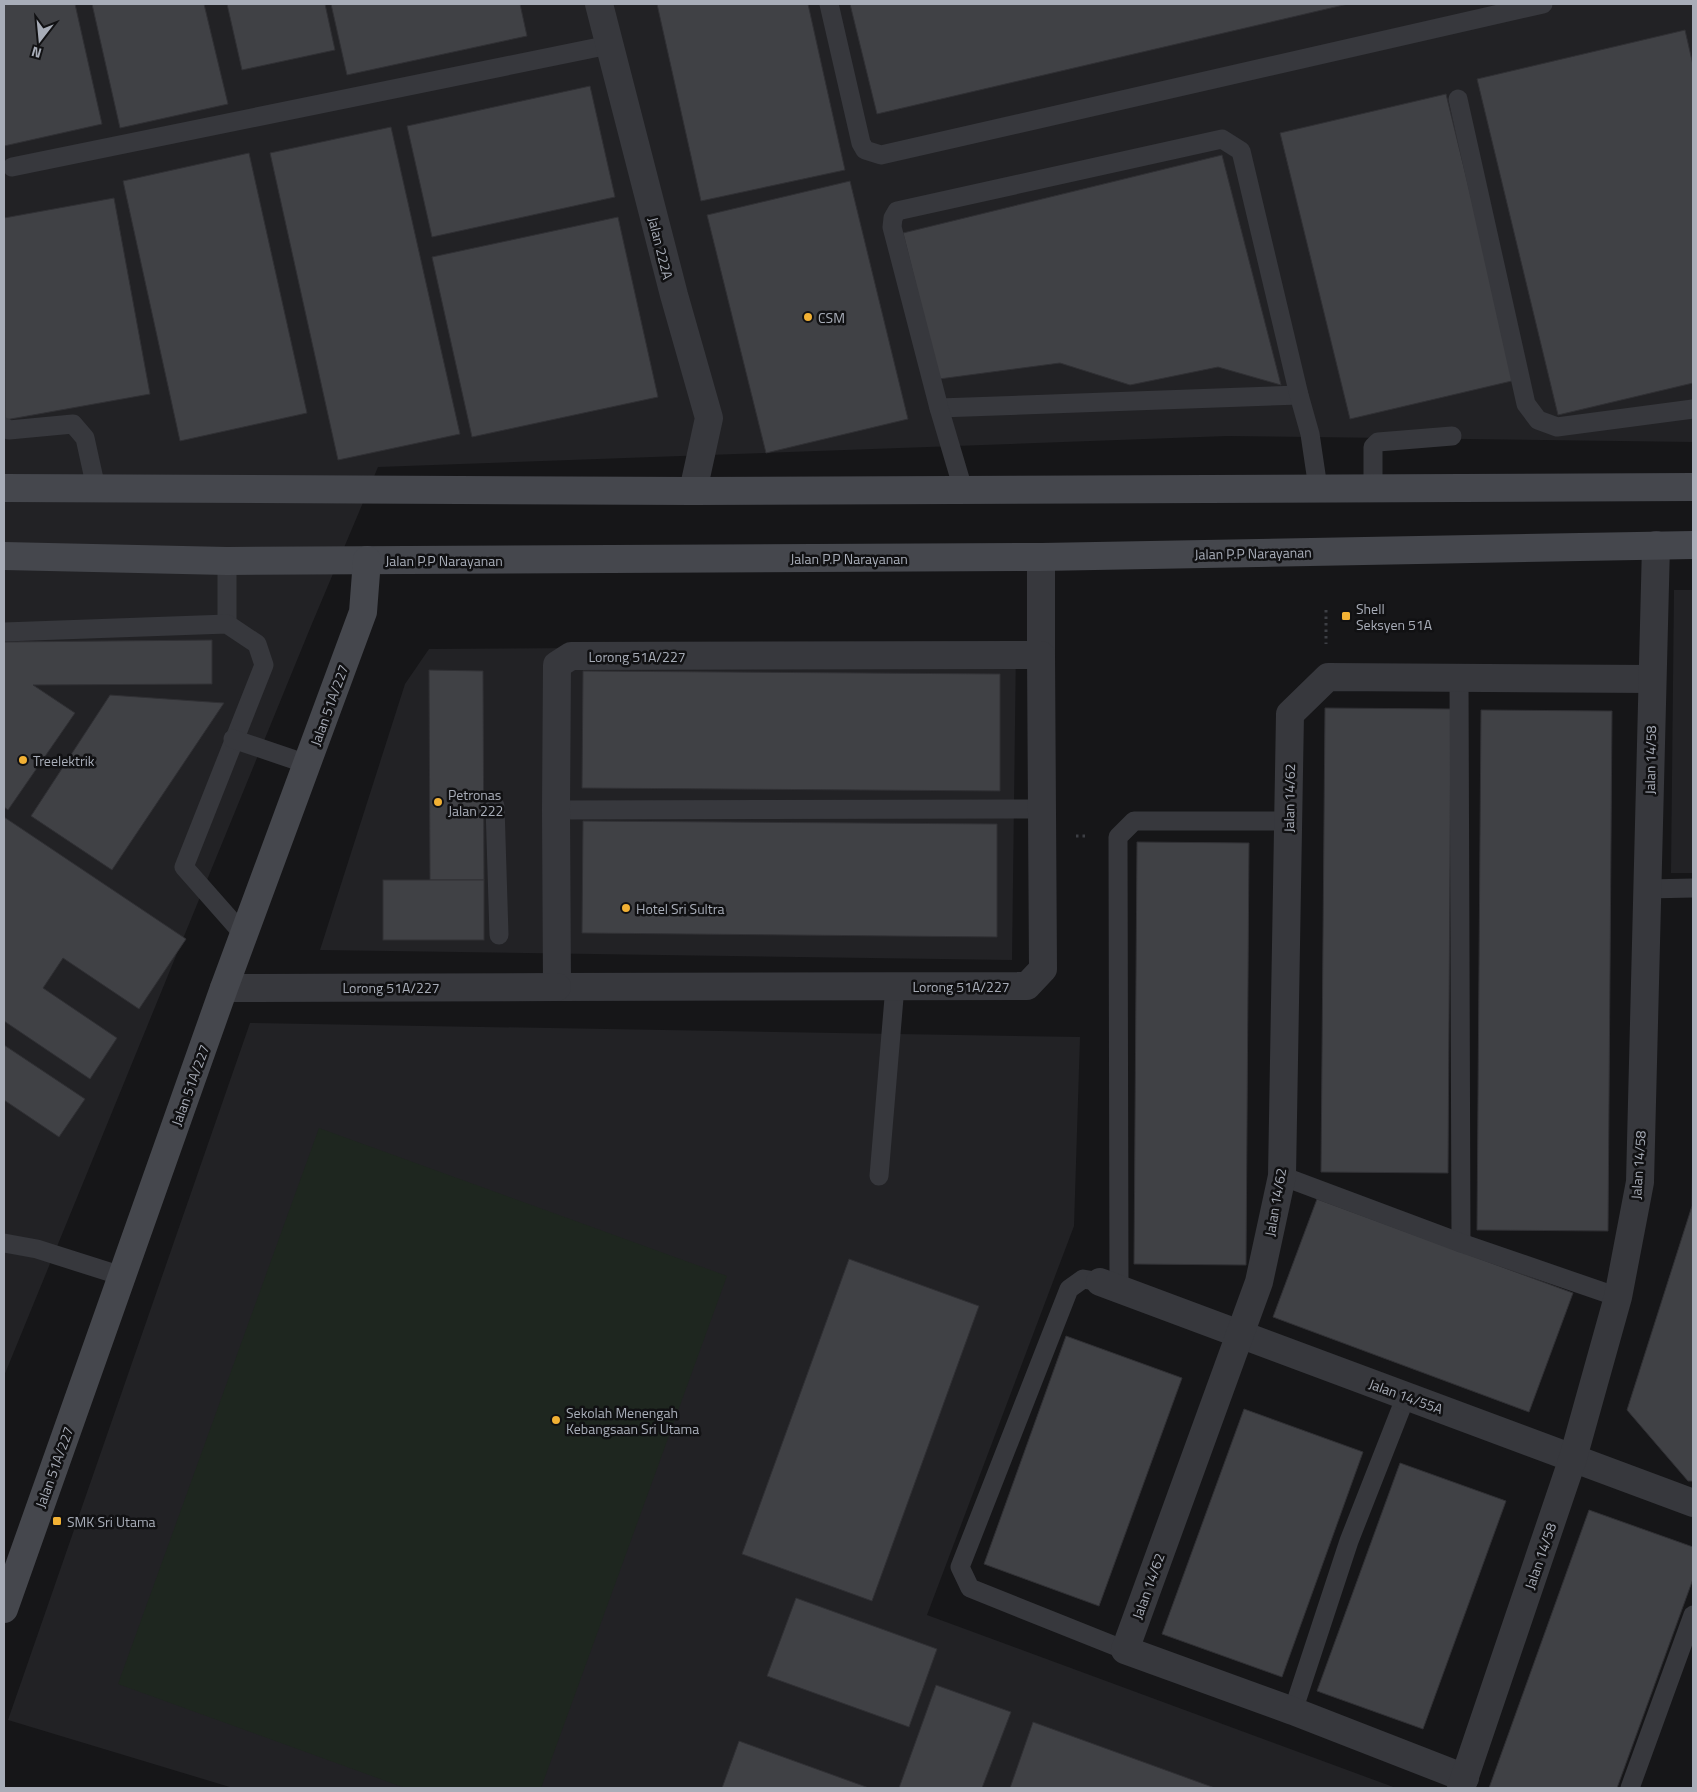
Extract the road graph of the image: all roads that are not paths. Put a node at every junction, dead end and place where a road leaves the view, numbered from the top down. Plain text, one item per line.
1 (599, 4) edge
2 (829, 4) edge
3 (1543, 4) edge
4 (609, 45) junction
5 (1458, 99) dead end
6 (12, 167) dead end
7 (1299, 395) junction
8 (939, 408) junction
9 (1693, 409) edge
10 (4, 427) edge
11 (1452, 436) dead end
12 (1693, 487) edge
13 (4, 488) edge
14 (96, 488) junction
15 (1318, 488) junction
16 (1373, 488) junction
17 (963, 489) junction
18 (693, 491) junction
19 (1656, 545) junction
20 (1693, 545) edge
21 (4, 556) edge
22 (1041, 557) junction
23 (367, 560) junction
24 (227, 561) junction
25 (226, 624) junction
26 (4, 632) edge
27 (1041, 655) junction
28 (1459, 677) junction
29 (1652, 679) junction
30 (233, 739) junction
31 (307, 764) junction
32 (495, 806) dead end
33 (556, 810) junction
34 (1288, 821) junction
35 (1042, 822) junction
36 (1693, 888) edge
37 (1647, 889) junction
38 (244, 935) junction
39 (499, 935) dead end
40 (895, 986) junction
41 (557, 987) junction
42 (224, 988) junction
43 (879, 1176) dead end
44 (1282, 1176) junction
45 (4, 1243) edge
46 (1460, 1243) junction
47 (122, 1276) junction
48 (1110, 1286) junction
49 (1618, 1297) junction
50 (1239, 1334) junction
51 (1406, 1396) junction
52 (1574, 1458) junction
53 (1693, 1503) edge
54 (6, 1599) edge
55 (1693, 1615) edge
56 (1125, 1650) junction
57 (1293, 1711) junction
58 (1463, 1783) edge
59 (1630, 1788) edge

1 - 4 street, Jalan 222A
2 - 3 lane
4 - 6 lane
4 - 18 street, Jalan 222A
5 - 9 lane
7 - 8 lane
7 - 8 lane
7 - 15 lane
8 - 17 lane
10 - 14 lane
11 - 16 lane
12 - 16 main road
13 - 14 main road
14 - 18 main road
15 - 16 main road
15 - 17 main road
17 - 18 main road
19 - 20 main road, Jalan P.P Narayanan
19 - 22 main road, Jalan P.P Narayanan
19 - 29 street, Jalan 14/58
21 - 24 main road, Jalan P.P Narayanan
22 - 23 main road, Jalan P.P Narayanan
22 - 27 street, Lorong 51A/227
23 - 24 main road, Jalan P.P Narayanan
23 - 31 main road, Jalan 51A/227
24 - 25 lane
25 - 26 lane
25 - 30 lane
27 - 33 street, Lorong 51A/227
27 - 35 street, Lorong 51A/227
28 - 29 street, Jalan 14/62
28 - 34 street, Jalan 14/62
28 - 46 lane
29 - 37 street, Jalan 14/58
30 - 31 lane
30 - 38 lane
31 - 38 main road, Jalan 51A/227
32 - 39 lane
33 - 35 lane
33 - 41 street, Lorong 51A/227
34 - 44 street, Jalan 14/62
34 - 48 lane
35 - 40 street, Lorong 51A/227
36 - 37 lane
37 - 49 street, Jalan 14/58
38 - 42 main road, Jalan 51A/227
40 - 41 street, Lorong 51A/227
40 - 43 lane
41 - 42 street, Lorong 51A/227
42 - 47 main road, Jalan 51A/227
44 - 46 lane
44 - 50 street, Jalan 14/62
45 - 47 lane
46 - 49 lane
47 - 54 main road, Jalan 51A/227
48 - 50 street, Jalan 14/55A
48 - 56 lane
49 - 52 street, Jalan 14/58
50 - 51 street, Jalan 14/55A
50 - 56 street, Jalan 14/62
51 - 52 street, Jalan 14/55A
51 - 57 lane
52 - 53 street, Jalan 14/55A
52 - 58 street, Jalan 14/58
55 - 59 lane
56 - 57 street
57 - 58 street

